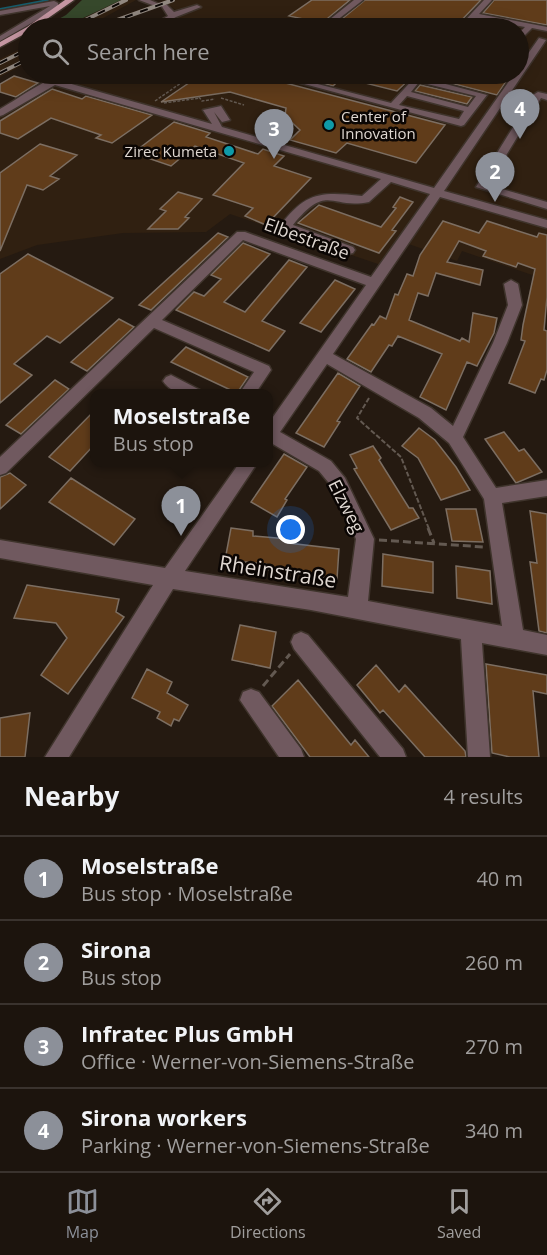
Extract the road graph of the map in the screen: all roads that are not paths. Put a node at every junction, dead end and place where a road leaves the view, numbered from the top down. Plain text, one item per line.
1 (29, 0) edge
2 (70, 0) edge
3 (359, 0) edge
4 (488, 0) edge
5 (0, 5) edge
6 (164, 7) dead end
7 (197, 7) dead end
8 (0, 13) edge
9 (173, 15) junction
10 (474, 15) junction
11 (37, 18) edge
12 (45, 18) edge
13 (170, 18) edge
14 (335, 18) edge
15 (471, 18) edge
16 (489, 18) edge
17 (530, 26) edge
18 (18, 29) edge
19 (547, 29) edge
20 (18, 35) edge
21 (0, 39) edge
22 (542, 40) dead end
23 (0, 45) edge
24 (529, 59) edge
25 (47, 84) edge
26 (62, 84) edge
27 (309, 84) edge
28 (412, 84) edge
29 (446, 84) edge
30 (512, 84) edge
31 (404, 93) junction
32 (149, 95) dead end
33 (547, 97) edge
34 (135, 105) junction
35 (393, 106) junction
36 (470, 110) junction
37 (0, 112) edge
38 (389, 178) junction
39 (437, 192) junction
40 (547, 206) edge
41 (547, 224) edge
42 (349, 250) dead end
43 (374, 283) junction
44 (511, 284) dead end
45 (153, 322) junction
46 (323, 355) junction
47 (171, 381) dead end
48 (187, 389) edge
49 (249, 389) edge
50 (273, 429) edge
51 (273, 437) edge
52 (455, 438) junction
53 (247, 467) edge
54 (0, 468) edge
55 (547, 488) edge
56 (492, 497) junction
57 (0, 549) edge
58 (169, 578) junction
59 (357, 608) junction
60 (471, 632) junction
61 (514, 639) junction
62 (301, 642) road end
63 (547, 645) edge
64 (251, 699) road end
65 (56, 757) edge
66 (293, 757) edge
67 (395, 757) edge
68 (479, 757) edge

1 - 5 street
2 - 12 main road
3 - 14 street
4 - 10 street
6 - 9 street
7 - 9 street
8 - 11 street
9 - 13 street
10 - 15 street
10 - 16 street
17 - 19 street
18 - 21 street
20 - 23 main road
22 - 24 street
25 - 37 street
26 - 34 street
27 - 35 street
28 - 31 street
29 - 36 street
30 - 39 street
31 - 35 street
31 - 36 street
32 - 34 street
33 - 40 street
34 - 38 street
35 - 36 street
38 - 39 street
38 - 42 street
39 - 41 street
39 - 43 street
43 - 45 street, Elbestraße
43 - 46 street
44 - 52 street
45 - 49 street
45 - 54 street, Elbestraße
46 - 50 street
46 - 52 street
47 - 48 street
51 - 59 street, Elzweg
52 - 56 street
53 - 58 street
55 - 56 street
56 - 61 street
57 - 58 street, Rheinstraße
58 - 59 street, Rheinstraße
58 - 65 street
59 - 60 street, Rheinstraße
60 - 61 street, Rheinstraße
60 - 68 street
61 - 63 street, Rheinstraße
62 - 67 street
64 - 66 street

